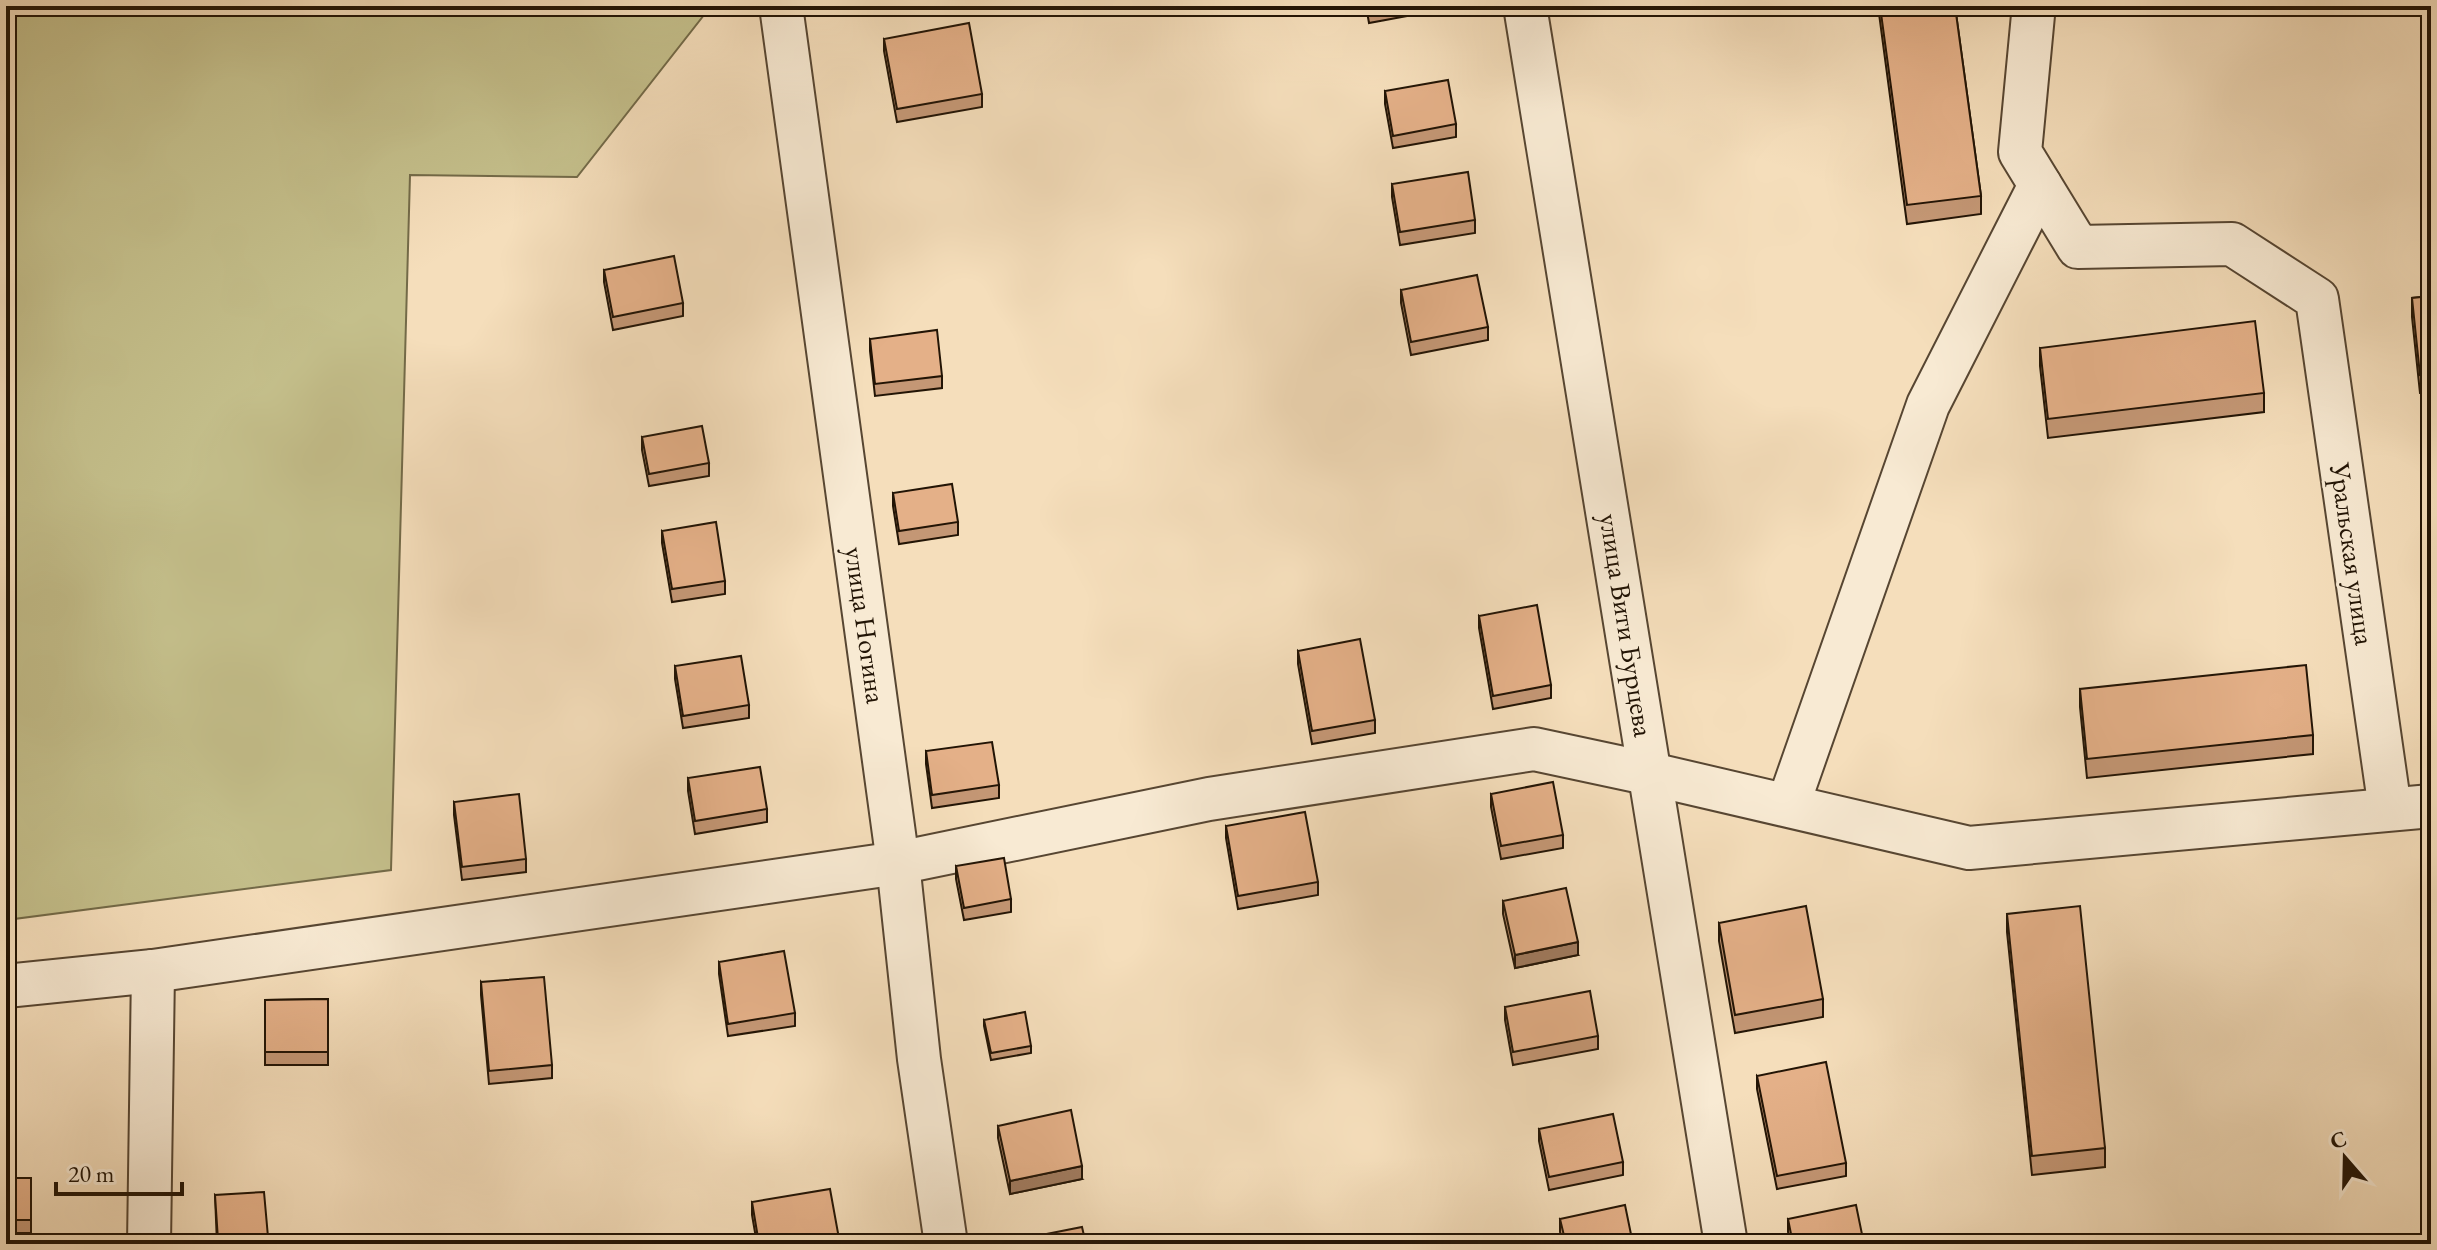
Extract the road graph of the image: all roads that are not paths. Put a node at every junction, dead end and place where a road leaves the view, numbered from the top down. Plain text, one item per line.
1 (781, 6) edge
2 (1525, 6) edge
3 (2033, 15) dead end
4 (2040, 185) junction
5 (1651, 774) junction
6 (1788, 805) junction
7 (2431, 806) edge
8 (2390, 809) junction
9 (898, 863) junction
10 (153, 971) junction
11 (6, 986) edge
12 (149, 1244) edge
13 (946, 1244) edge
14 (1726, 1244) edge

1 - 9 street, улица Ногина
2 - 5 street, улица Вити Бурцева
3 - 4 street
4 - 6 street
4 - 8 street, Уральская улица
5 - 6 street
5 - 9 street
5 - 14 street, улица Вити Бурцева
6 - 8 street
7 - 8 street
9 - 10 street
9 - 13 street, улица Ногина
10 - 11 street
10 - 12 street

